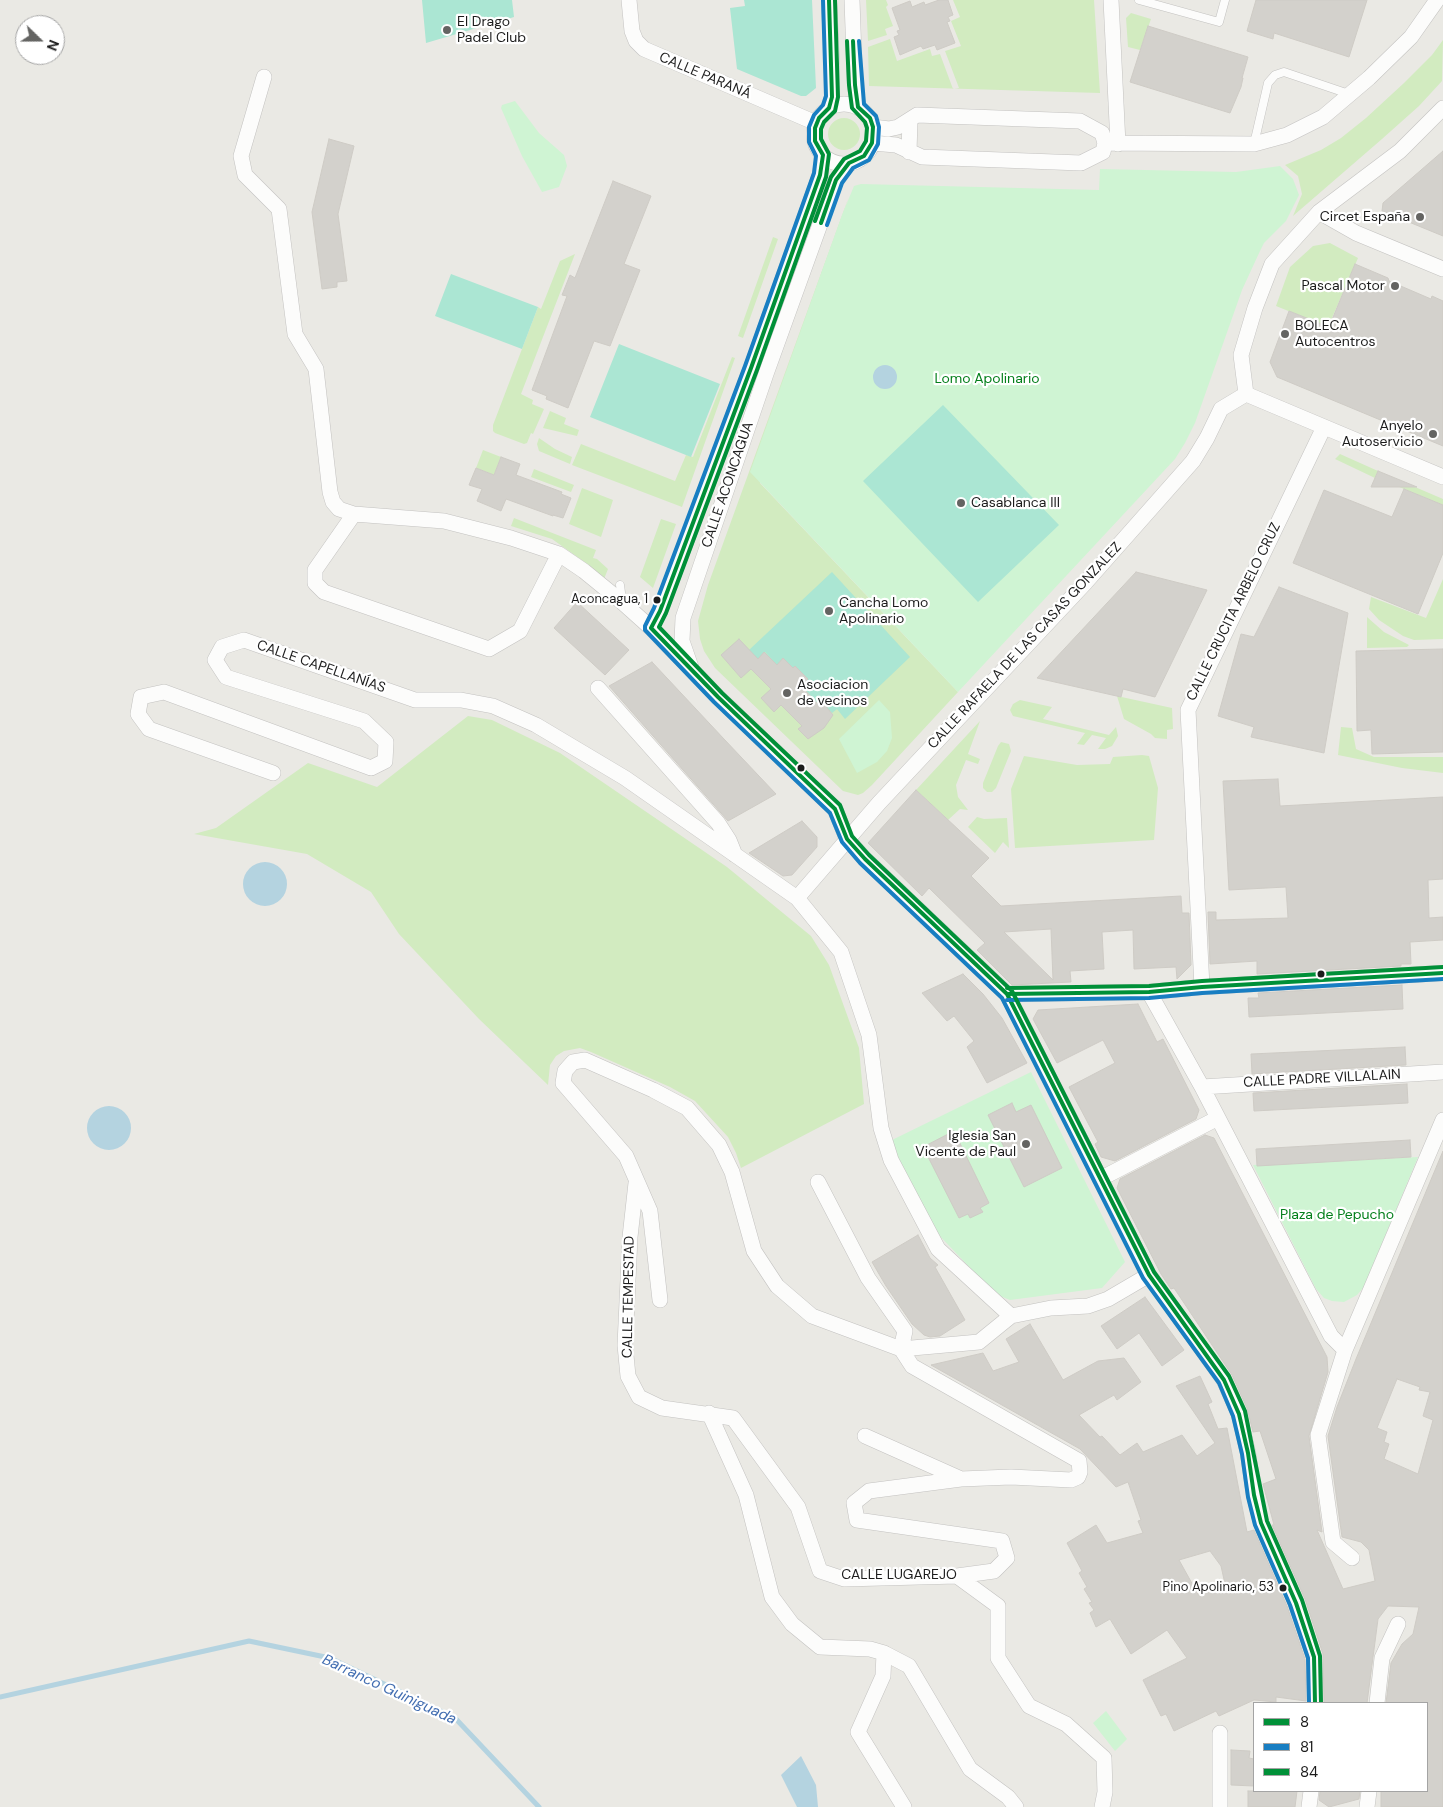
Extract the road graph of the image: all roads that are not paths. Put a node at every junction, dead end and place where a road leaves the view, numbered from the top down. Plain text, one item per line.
1 (629, 0) edge
2 (829, 0) edge
3 (852, 0) edge
4 (1111, 0) edge
5 (1139, 0) edge
6 (1225, 0) edge
7 (1437, 0) edge
8 (264, 77) dead end
9 (1349, 94) junction
10 (858, 107) junction
11 (829, 108) junction
12 (1443, 108) edge
13 (910, 120) junction
14 (816, 123) junction
15 (873, 127) junction
16 (872, 143) junction
17 (1112, 143) junction
18 (1254, 144) junction
19 (908, 152) junction
20 (823, 155) junction
21 (848, 163) junction
22 (1319, 212) junction
23 (1443, 269) edge
24 (1246, 394) junction
25 (1324, 427) junction
26 (1443, 477) edge
27 (354, 514) junction
28 (559, 554) junction
29 (620, 585) dead end
30 (622, 602) junction
31 (651, 628) junction
32 (692, 671) junction
33 (598, 688) dead end
34 (273, 773) dead end
35 (847, 838) junction
36 (735, 855) junction
37 (798, 898) junction
38 (1443, 973) edge
39 (1202, 987) junction
40 (1149, 992) junction
41 (1007, 994) junction
42 (1443, 1072) edge
43 (1202, 1087) junction
44 (1218, 1118) junction
45 (1443, 1120) edge
46 (1100, 1178) junction
47 (636, 1182) junction
48 (818, 1182) dead end
49 (1149, 1276) junction
50 (660, 1300) dead end
51 (1011, 1316) junction
52 (901, 1349) junction
53 (1345, 1350) junction
54 (710, 1413) junction
55 (865, 1436) dead end
56 (960, 1479) junction
57 (1352, 1558) dead end
58 (957, 1576) junction
59 (1398, 1624) dead end
60 (884, 1653) junction
61 (1315, 1702) edge
62 (1377, 1702) edge
63 (1220, 1733) dead end
64 (1311, 1792) edge
65 (1369, 1792) edge
66 (904, 1807) edge
67 (1016, 1807) edge
68 (1102, 1807) edge
69 (1220, 1807) edge
70 (1309, 1807) edge
71 (1367, 1807) edge

1 - 14 street, CALLE PARANÁ
2 - 11 street
3 - 10 street
4 - 17 street
5 - 6 lane
7 - 9 street
8 - 27 street
9 - 18 street
9 - 18 lane
10 - 11 street
10 - 15 street
11 - 14 street
12 - 22 street
13 - 15 street
13 - 17 street
13 - 19 street
14 - 20 street
15 - 16 street
16 - 19 street
16 - 21 street
17 - 18 street
17 - 19 street
20 - 21 street
20 - 31 street, CALLE ACONCAGUA
21 - 32 street, CALLE ACONCAGUA
22 - 23 street
22 - 24 street
24 - 25 street
24 - 35 street, CALLE RAFAELA DE LAS CASAS GONZALEZ
25 - 26 street
25 - 39 street, CALLE CRUCITA ARBELO CRUZ
27 - 28 street
27 - 28 street
28 - 30 street
29 - 30 lane
30 - 31 street
31 - 32 street
32 - 35 street
33 - 36 street, CALLE CAPELLANÍAS
34 - 36 street, CALLE CAPELLANÍAS
35 - 37 street, CALLE RAFAELA DE LAS CASAS GONZALEZ
35 - 41 street
36 - 37 street, CALLE CAPELLANÍAS
37 - 51 street, CALLE CAPELLANÍAS
38 - 39 street
39 - 40 street
40 - 41 street
40 - 43 street
41 - 46 street
42 - 43 street, CALLE PADRE VILLALAIN
43 - 44 street
44 - 46 street
44 - 53 street
45 - 53 street
46 - 49 street
47 - 50 street, CALLE TEMPESTAD
47 - 52 street, CALLE TEMPESTAD
47 - 54 street, CALLE TEMPESTAD
48 - 52 street
49 - 51 street, CALLE TEMPESTAD
49 - 61 street
51 - 52 street, CALLE TEMPESTAD
52 - 56 street, CALLE LUGAREJO
53 - 57 street
54 - 58 street, CALLE LUGAREJO
54 - 60 street
55 - 56 street
56 - 58 street, CALLE LUGAREJO
58 - 68 street
59 - 62 street
60 - 66 street
60 - 67 street
63 - 69 street
64 - 70 street
65 - 71 street

